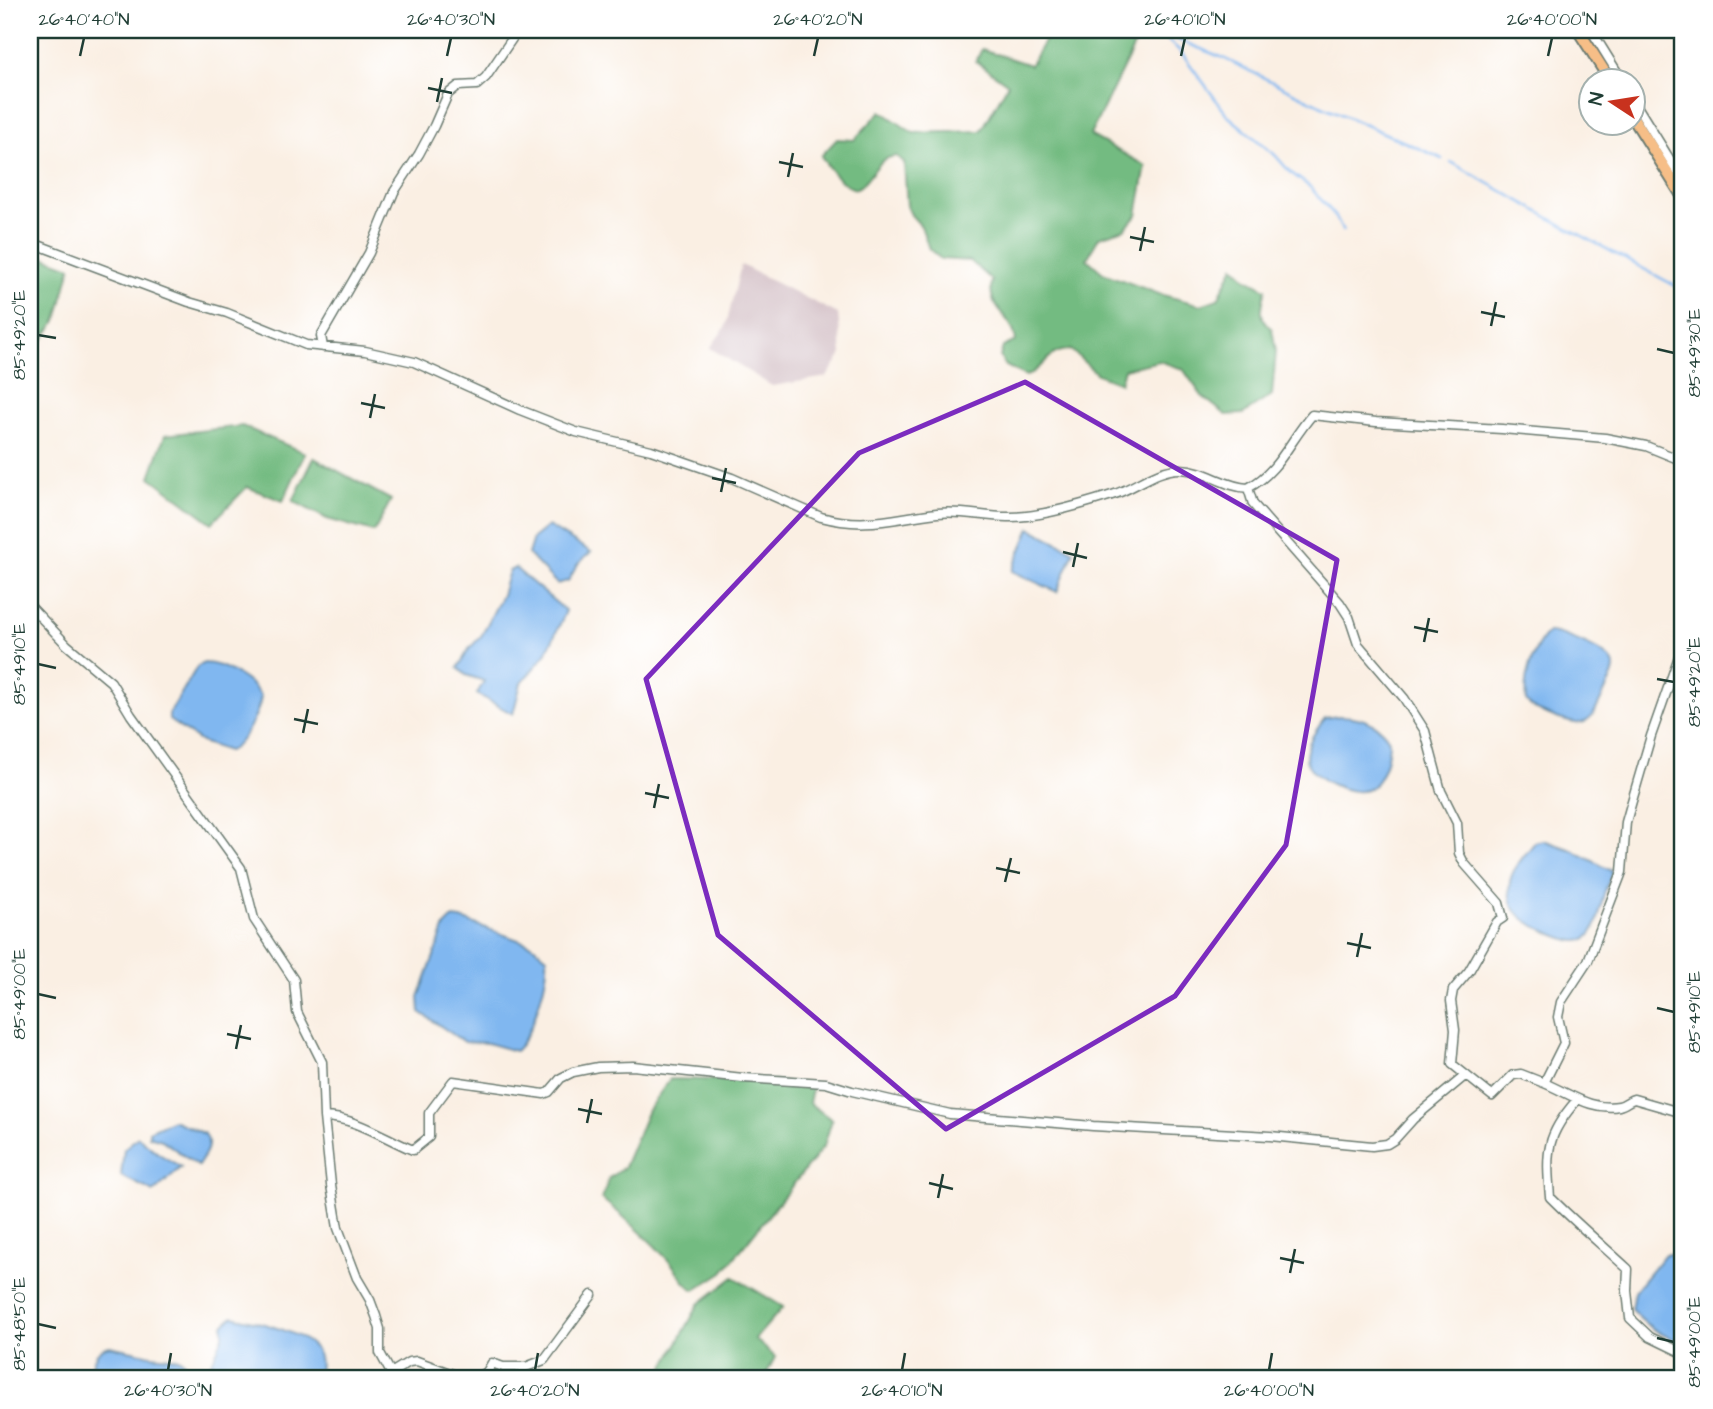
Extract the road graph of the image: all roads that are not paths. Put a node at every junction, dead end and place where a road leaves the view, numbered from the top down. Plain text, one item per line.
1 (518, 30) edge
2 (1578, 30) edge
3 (1591, 30) edge
4 (1601, 66) edge
5 (1613, 66) edge
6 (1646, 120) edge
7 (1645, 136) edge
8 (1683, 181) edge
9 (1683, 197) edge
10 (30, 242) edge
11 (323, 347) junction
12 (1683, 461) edge
13 (1248, 488) junction
14 (30, 606) edge
15 (1683, 645) edge
16 (1466, 1076) junction
17 (1544, 1083) junction
18 (1577, 1100) junction
19 (1683, 1113) edge
20 (324, 1117) junction
21 (592, 1295) dead end
22 (1683, 1353) edge
23 (391, 1376) edge
24 (466, 1379) edge
25 (476, 1379) edge

1 - 11 street
2 - 4 highway
3 - 5 street
6 - 8 street
7 - 9 highway
10 - 11 street
11 - 13 street
12 - 13 street
13 - 16 street
14 - 20 street
15 - 17 street
16 - 17 street
16 - 20 street
17 - 18 street
18 - 19 street
18 - 22 street
20 - 23 street
21 - 25 street
23 - 24 street

